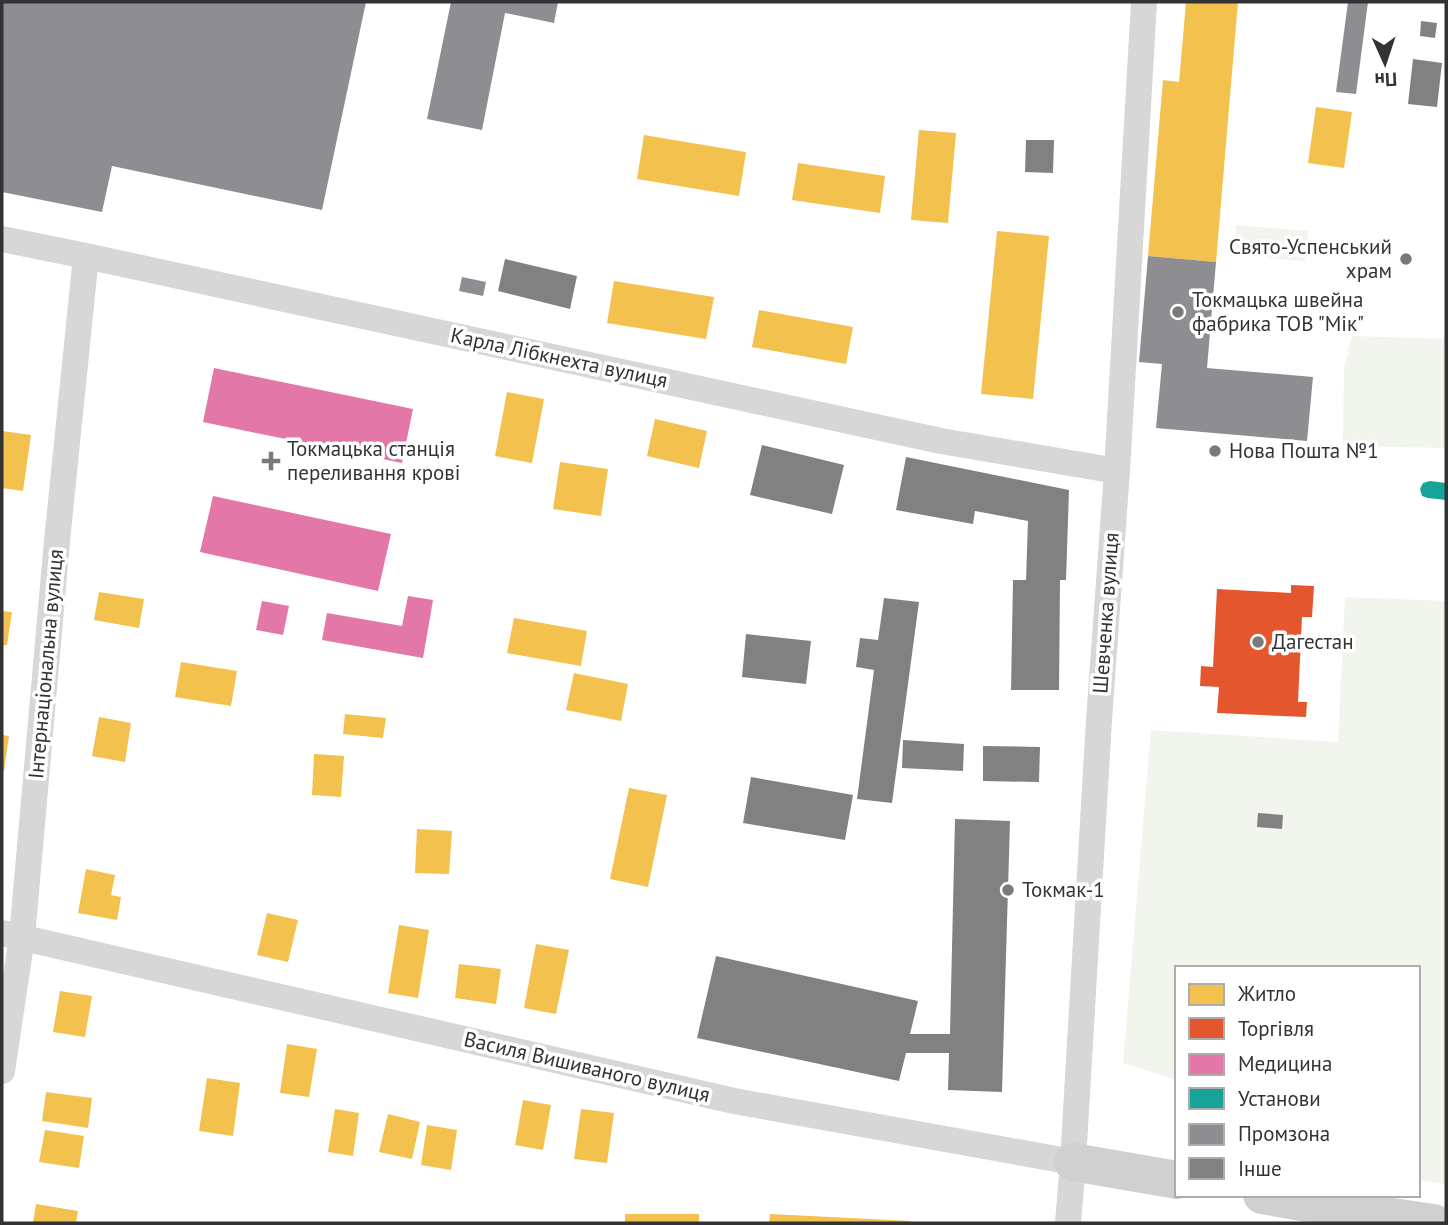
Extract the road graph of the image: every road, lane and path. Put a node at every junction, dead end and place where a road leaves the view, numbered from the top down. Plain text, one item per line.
1 (1144, 2) edge
2 (2, 240) edge
3 (86, 256) junction
4 (1117, 471) junction
5 (12, 935) edge
6 (2, 1071) edge
7 (1073, 1162) junction
8 (1175, 1180) edge
9 (1273, 1197) edge
10 (1068, 1223) edge
11 (1434, 1223) edge

1 - 4 street, Шевченка вулиця
2 - 3 street, Карла Лібкнехта вулиця
3 - 4 street, Карла Лібкнехта вулиця
3 - 5 street, Інтернаціональна вулиця
4 - 7 street, Шевченка вулиця
5 - 6 street, Інтернаціональна вулиця
5 - 7 street, Василя Вишиваного вулиця
7 - 8 street, Василя Вишиваного вулиця
7 - 10 street, Шевченка вулиця
9 - 11 street

